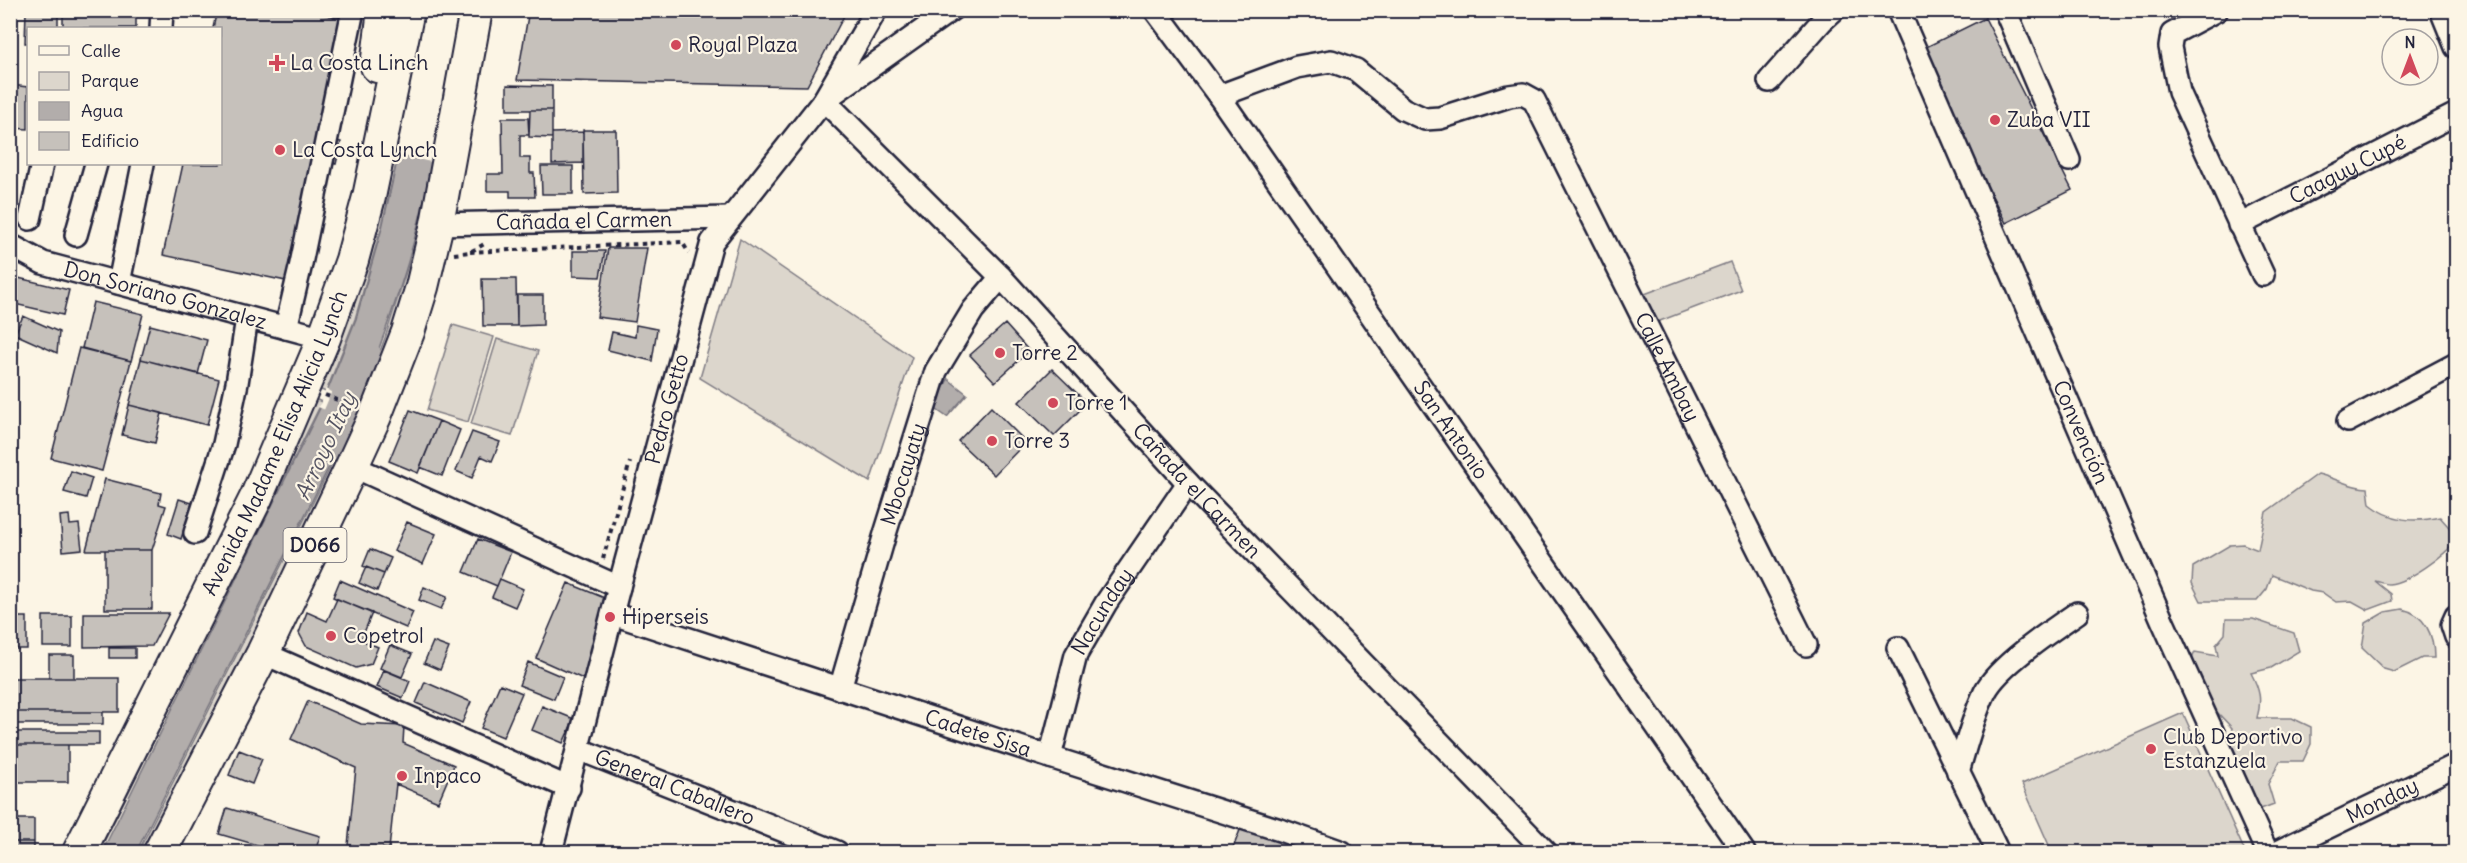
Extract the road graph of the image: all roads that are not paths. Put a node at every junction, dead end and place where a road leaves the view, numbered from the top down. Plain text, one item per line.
1 (162, 10) edge
2 (352, 10) edge
3 (384, 10) edge
4 (408, 10) edge
5 (876, 10) edge
6 (951, 10) edge
7 (1155, 10) edge
8 (1834, 10) edge
9 (1898, 10) edge
10 (2005, 10) edge
11 (2217, 10) edge
12 (2441, 10) edge
13 (482, 14) edge
14 (160, 27) edge
15 (2457, 47) edge
16 (1769, 81) dead end
17 (1219, 96) junction
18 (824, 100) junction
19 (2457, 114) edge
20 (381, 140) junction
21 (2069, 160) dead end
22 (42, 165) edge
23 (96, 165) edge
24 (144, 165) edge
25 (730, 218) junction
26 (30, 219) dead end
27 (437, 224) junction
28 (2240, 225) junction
29 (76, 235) dead end
30 (10, 244) edge
31 (2263, 275) dead end
32 (1001, 277) junction
33 (119, 284) junction
34 (246, 318) junction
35 (286, 328) junction
36 (324, 338) junction
37 (2457, 364) edge
38 (2348, 421) dead end
39 (352, 466) junction
40 (1188, 483) junction
41 (195, 533) dead end
42 (619, 587) junction
43 (2077, 613) dead end
44 (613, 614) junction
45 (1806, 645) dead end
46 (1898, 648) dead end
47 (263, 653) junction
48 (840, 689) junction
49 (578, 748) junction
50 (1050, 757) junction
51 (2457, 765) edge
52 (1958, 772) junction
53 (569, 788) junction
54 (79, 852) edge
55 (160, 852) edge
56 (551, 852) edge
57 (837, 852) edge
58 (1342, 852) edge
59 (1546, 852) edge
60 (1744, 852) edge
61 (1998, 852) edge
62 (2267, 852) edge
63 (2277, 852) edge

1 - 14 street
2 - 35 street
3 - 20 highway
4 - 20 highway, Avenida Madame Elisa Alicia Lynch
5 - 18 street, Pedro Getto
6 - 18 street
7 - 17 street, San Antonio
8 - 16 street
9 - 62 street, Convención
10 - 21 street
11 - 28 street
12 - 15 street
13 - 27 highway, D066
17 - 45 street, Calle Ambay
17 - 60 street, San Antonio
18 - 25 street, Pedro Getto
18 - 32 street, Cañada el Carmen
19 - 28 street, Caaguy Cupé
20 - 36 highway, Avenida Madame Elisa Alicia Lynch
22 - 26 street
23 - 29 street
24 - 33 street
25 - 27 street, Cañada el Carmen
25 - 42 street, Pedro Getto
27 - 39 highway, D066
28 - 31 street
30 - 33 street, Don Soriano Gonzalez
32 - 40 street, Cañada el Carmen
32 - 48 street, Mbocayaty
33 - 34 street, Don Soriano Gonzalez
34 - 35 street, Don Soriano Gonzalez
34 - 41 street
35 - 36 street, Don Soriano Gonzalez
36 - 54 highway, Avenida Madame Elisa Alicia Lynch
37 - 38 street
39 - 42 street
39 - 47 highway, D066
40 - 50 street, Ñacunday
40 - 59 street, Cañada el Carmen
42 - 44 street, Pedro Getto
43 - 52 street
44 - 48 street, Cadete Sisa
44 - 49 street, Pedro Getto
46 - 52 street
47 - 53 street
47 - 55 highway, D066
48 - 50 street, Cadete Sisa
49 - 53 street, Pedro Getto
49 - 57 street, General Caballero
50 - 58 street, Cadete Sisa
51 - 63 street, Monday
52 - 61 street
53 - 56 street, Pedro Getto

